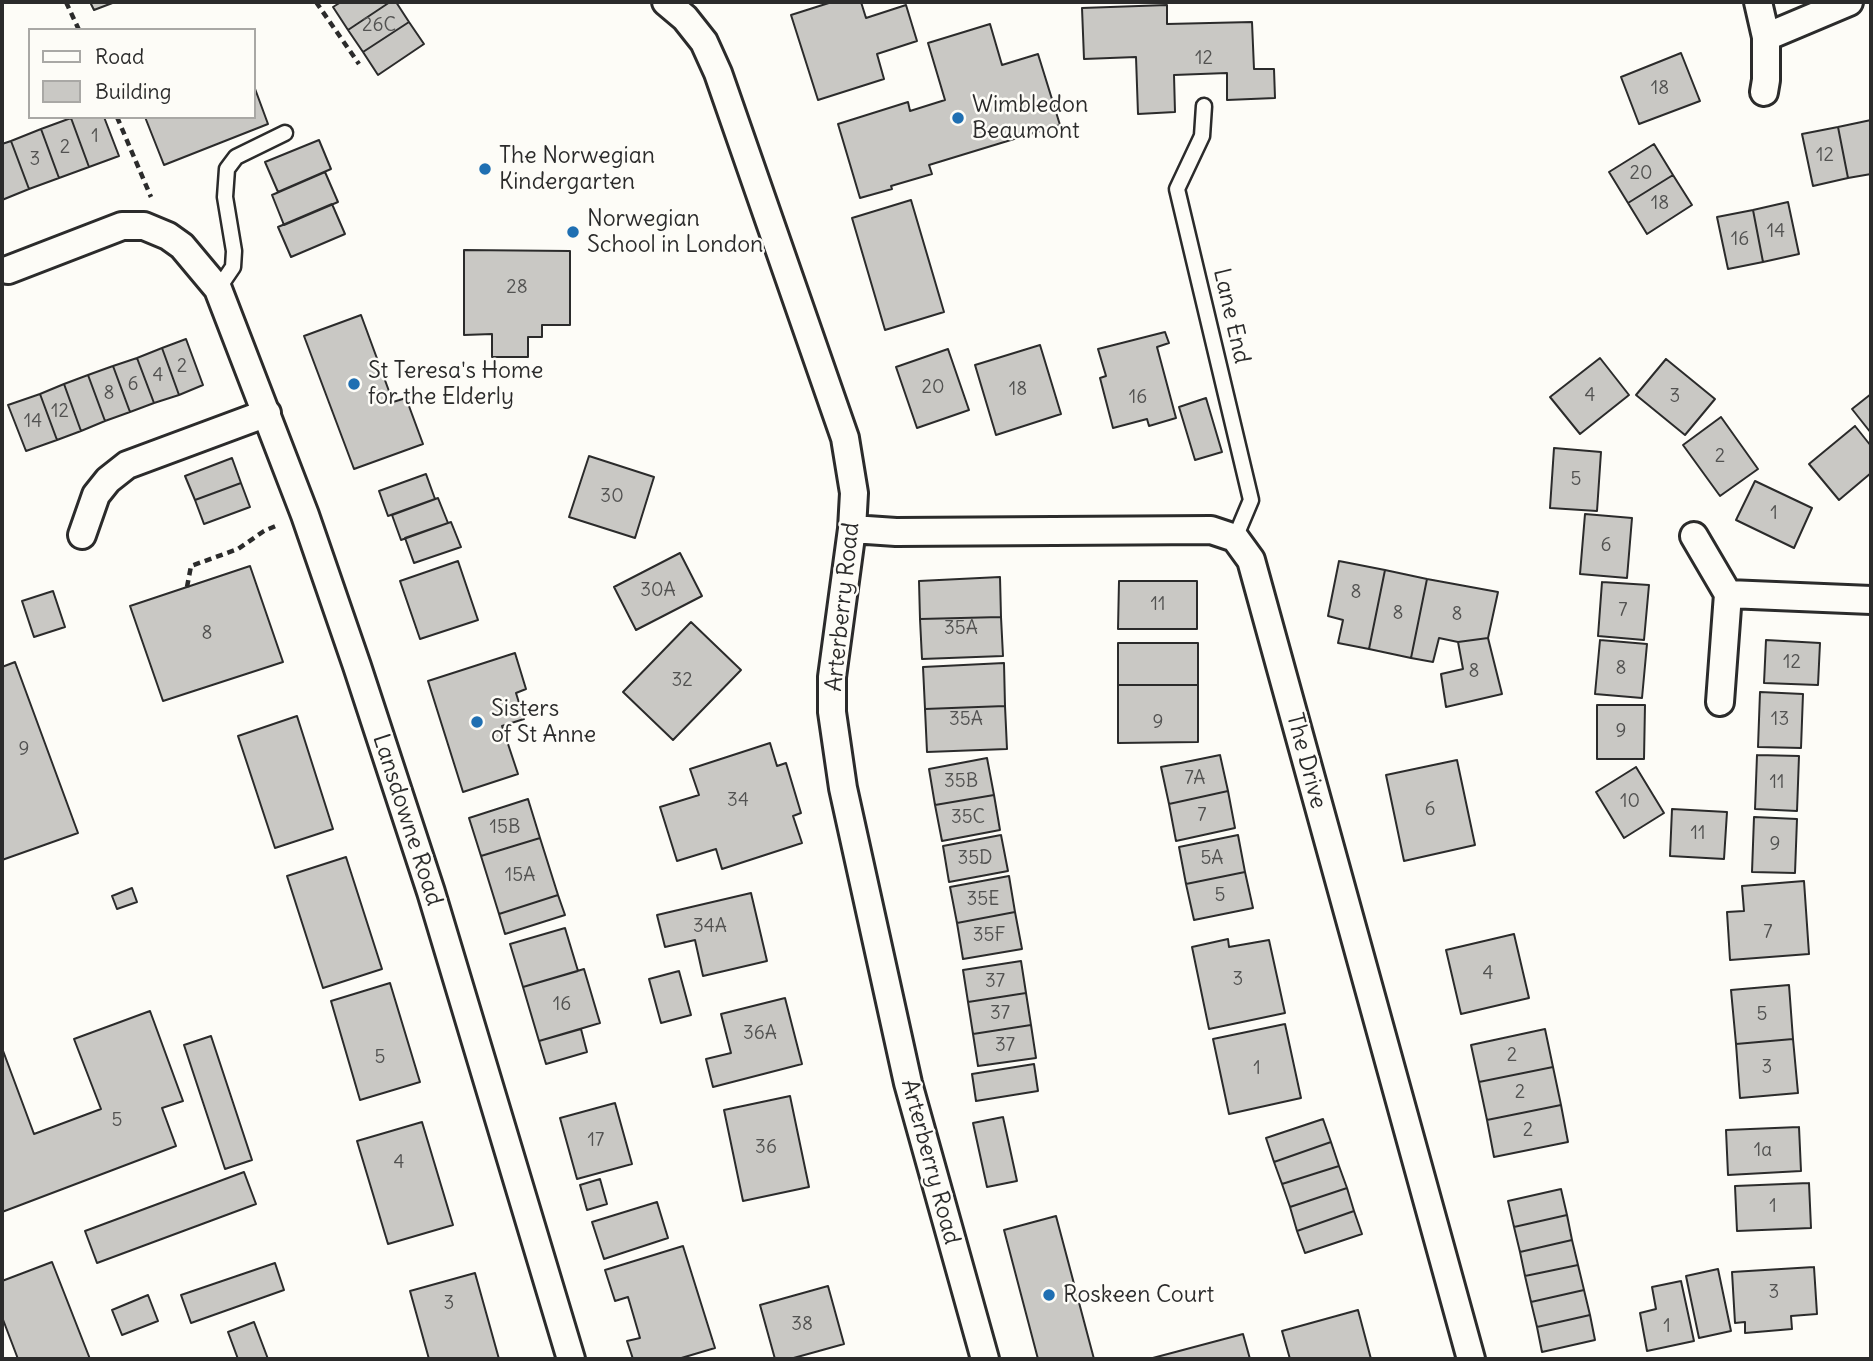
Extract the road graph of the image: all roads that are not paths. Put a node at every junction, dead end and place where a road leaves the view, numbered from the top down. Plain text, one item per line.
1 (666, 2) edge
2 (1758, 2) edge
3 (1849, 2) edge
4 (1766, 37) junction
5 (1764, 92) dead end
6 (1204, 106) dead end
7 (285, 133) dead end
8 (7, 271) edge
9 (218, 289) junction
10 (267, 413) junction
11 (852, 529) junction
12 (82, 534) dead end
13 (1694, 536) dead end
14 (1235, 538) junction
15 (1728, 594) junction
16 (1871, 600) edge
17 (1720, 702) dead end
18 (571, 1359) edge
19 (985, 1359) edge
20 (1471, 1359) edge

1 - 11 street, Arterberry Road
2 - 4 street
3 - 4 street
4 - 5 street
6 - 14 lane, Lane End
7 - 9 lane
8 - 9 street, Lansdowne Road
9 - 10 street, Lansdowne Road
10 - 12 street
10 - 18 street, Lansdowne Road
11 - 14 street
11 - 19 street, Arterberry Road
13 - 15 street
14 - 20 street, The Drive
15 - 16 street
15 - 17 street

